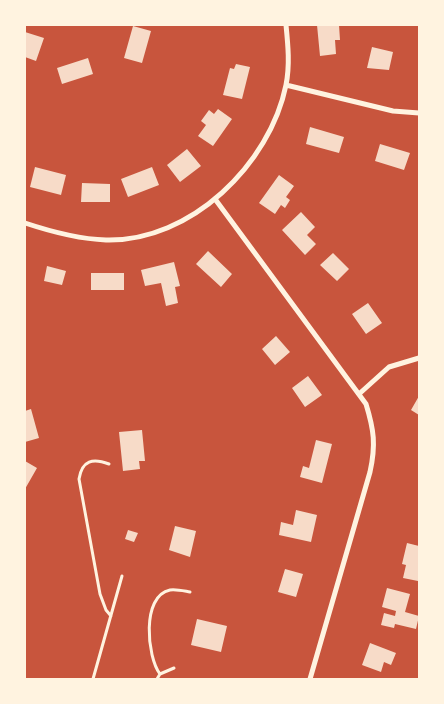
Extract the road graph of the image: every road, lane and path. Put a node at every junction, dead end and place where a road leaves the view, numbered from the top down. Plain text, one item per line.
1 (286, 25) edge
2 (286, 85) junction
3 (419, 113) edge
4 (215, 199) junction
5 (25, 223) edge
6 (419, 358) edge
7 (359, 394) junction
8 (110, 464) dead end
9 (122, 576) dead end
10 (190, 592) dead end
11 (111, 616) junction
12 (174, 668) dead end
13 (160, 674) junction
14 (93, 679) edge
15 (158, 679) edge
16 (310, 679) edge

1 - 2 street
2 - 3 street
2 - 4 street
4 - 5 street
4 - 7 street
6 - 7 street
7 - 16 street
8 - 11 lane
9 - 11 lane
10 - 13 lane
11 - 14 lane
12 - 13 lane
13 - 15 lane

